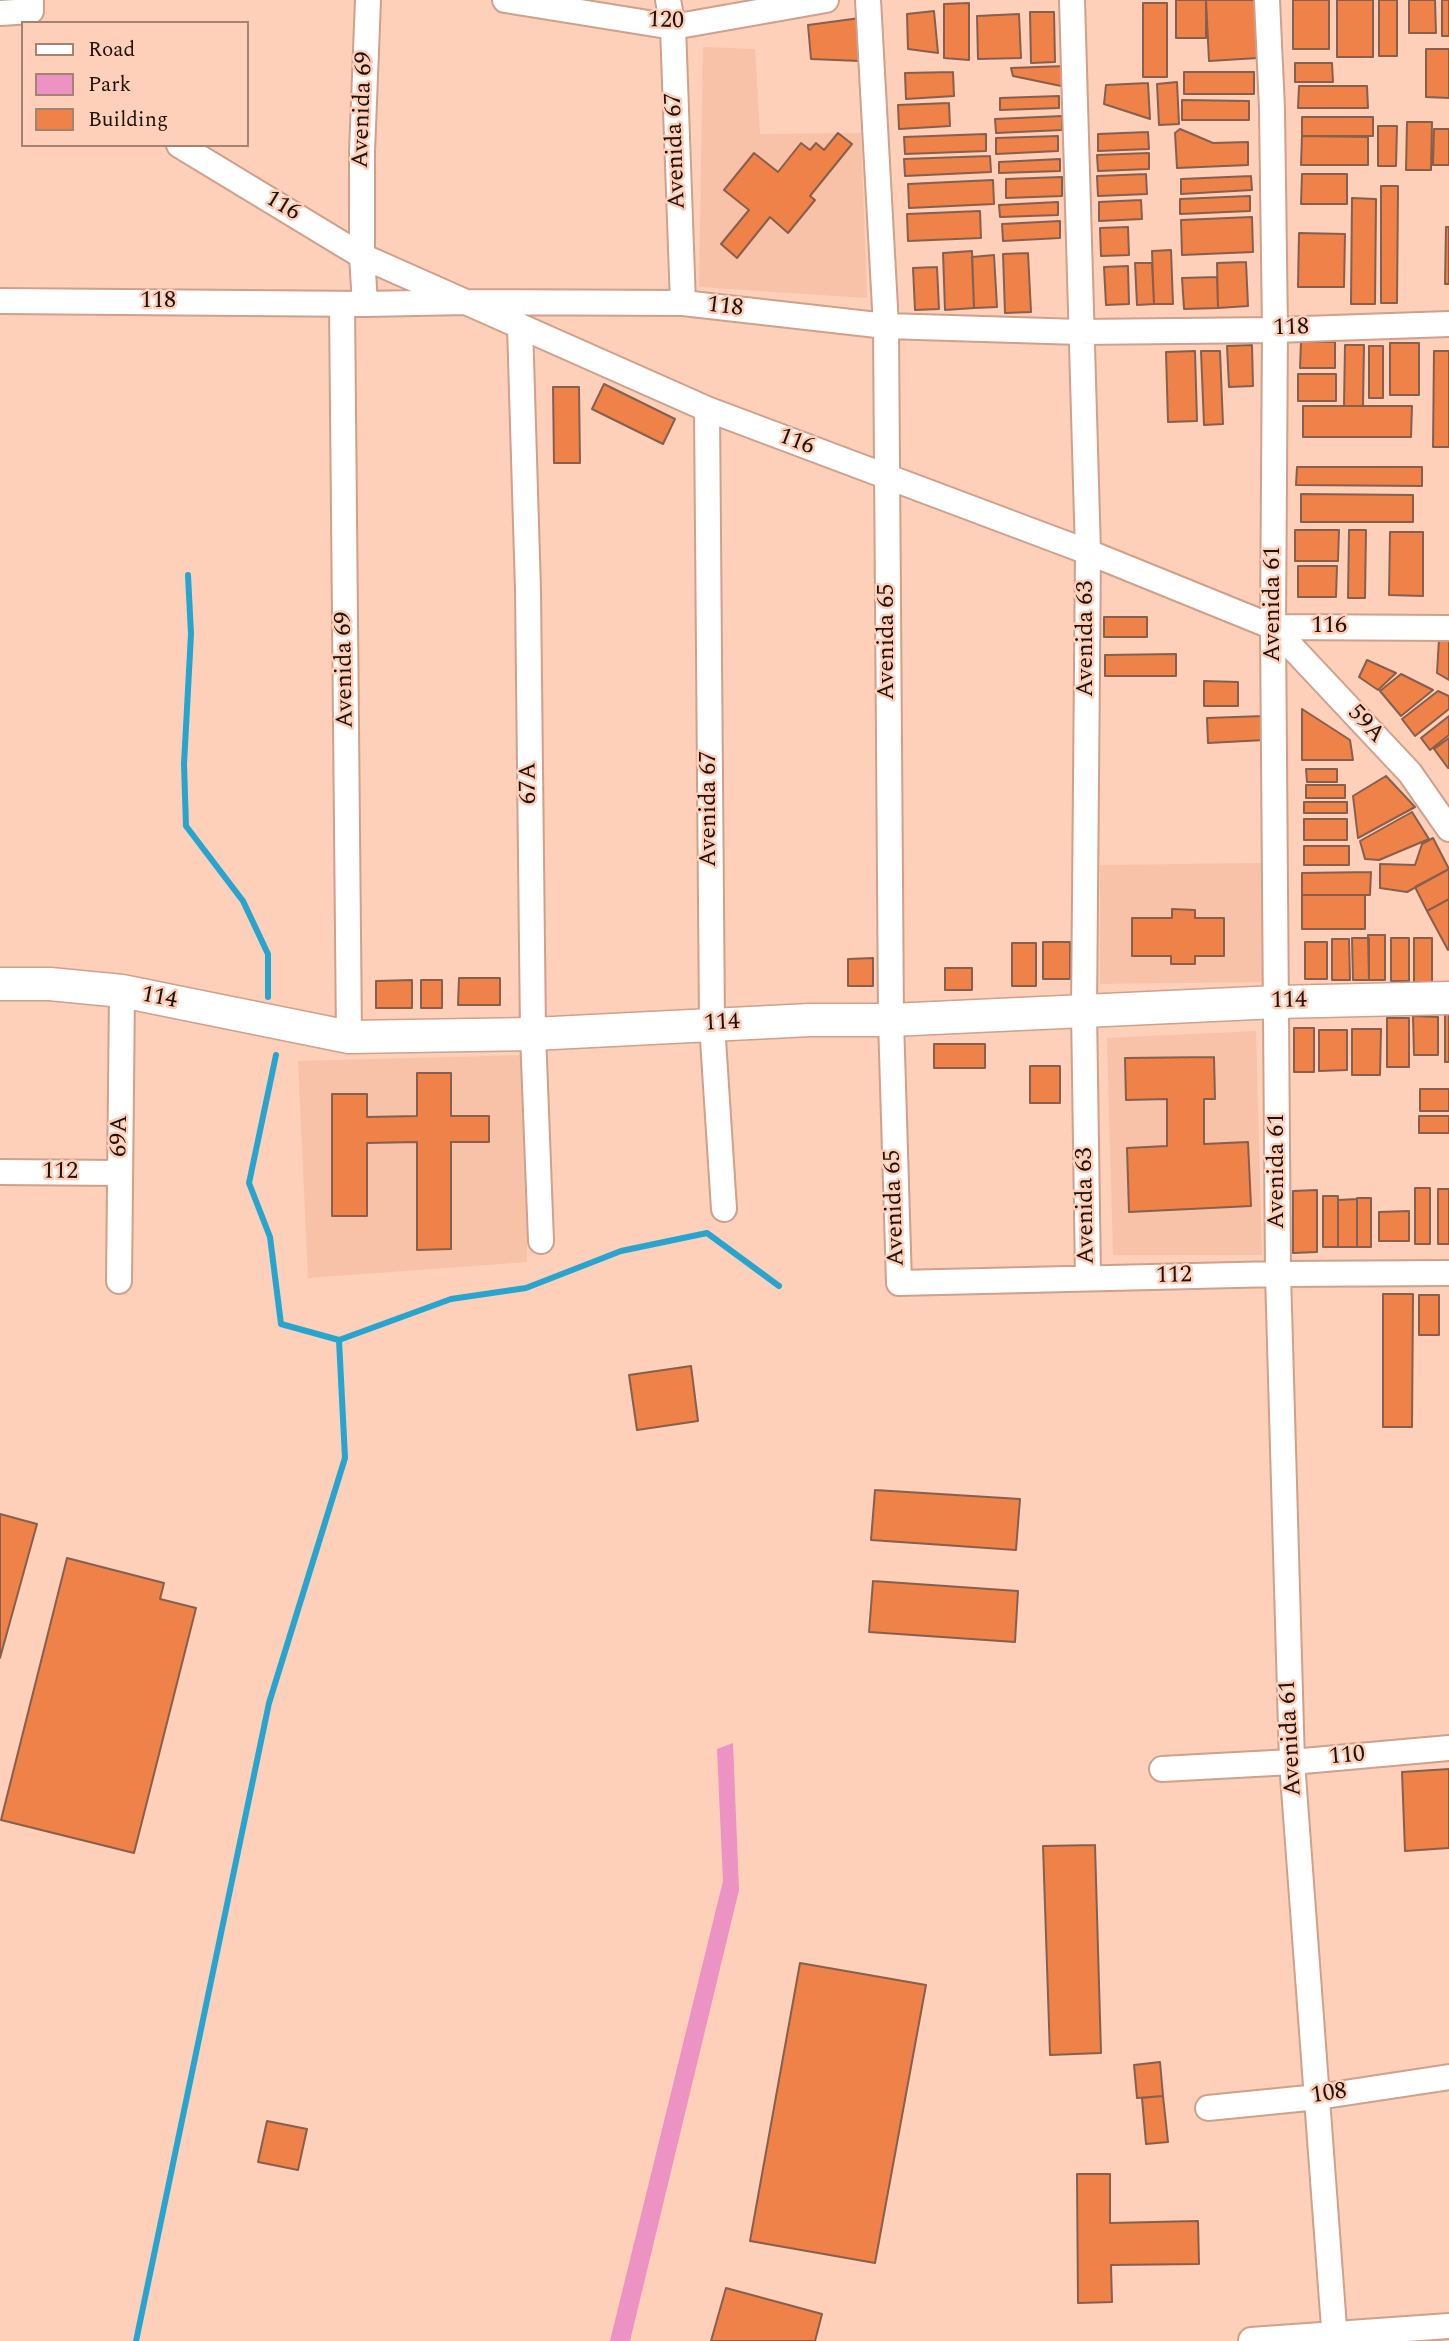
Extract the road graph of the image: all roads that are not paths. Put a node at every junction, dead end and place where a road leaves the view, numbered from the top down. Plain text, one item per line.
1 (368, 0) edge
2 (505, 0) edge
3 (668, 0) edge
4 (826, 0) edge
5 (868, 0) edge
6 (1072, 0) edge
7 (1267, 0) edge
8 (31, 8) edge
9 (0, 13) edge
10 (673, 27) junction
11 (182, 147) edge
12 (362, 256) junction
13 (0, 301) edge
14 (467, 302) junction
15 (682, 303) junction
16 (354, 304) junction
17 (1449, 324) edge
18 (520, 326) junction
19 (886, 326) junction
20 (1275, 330) junction
21 (1080, 332) junction
22 (707, 410) junction
23 (887, 478) junction
24 (1088, 552) junction
25 (1273, 627) junction
26 (1449, 628) edge
27 (1449, 829) edge
28 (0, 984) edge
29 (122, 991) junction
30 (1449, 998) edge
31 (1277, 1002) junction
32 (1084, 1010) junction
33 (891, 1020) junction
34 (712, 1024) junction
35 (533, 1034) junction
36 (349, 1037) junction
37 (0, 1172) edge
38 (120, 1173) junction
39 (724, 1209) dead end
40 (541, 1241) dead end
41 (1449, 1273) edge
42 (1278, 1274) junction
43 (1088, 1278) junction
44 (119, 1281) dead end
45 (899, 1283) joint
46 (1449, 1748) edge
47 (1292, 1762) junction
48 (1162, 1769) dead end
49 (1449, 2077) edge
50 (1318, 2097) junction
51 (1209, 2108) dead end
52 (1449, 2326) edge
53 (1334, 2338) edge
54 (1251, 2340) edge

1 - 12 street, Avenida 69
2 - 10 street, 120
3 - 10 street, Avenida 67
4 - 10 street, 120
5 - 19 street, Avenida 65
6 - 21 street, Avenida 63
7 - 20 street, Avenida 61
8 - 9 street
10 - 15 street, Avenida 67
11 - 12 street, 116
12 - 14 street, 116
12 - 16 street, Avenida 69
13 - 16 street, 118
14 - 15 street, 118
14 - 16 street, 118
14 - 18 street, 116
15 - 19 street, 118
16 - 36 street, Avenida 69
17 - 20 street, 118
18 - 22 street, 116
18 - 35 street, 67A
19 - 21 street, 118
19 - 23 street, Avenida 65
20 - 21 street, 118
20 - 25 street, Avenida 61
21 - 24 street, Avenida 63
22 - 23 street, 116
22 - 34 street, Avenida 67
23 - 24 street, 116
23 - 33 street, Avenida 65
24 - 25 street, 116
24 - 32 street, Avenida 63
25 - 26 street, 116
25 - 27 street, 59A
25 - 31 street, Avenida 61
28 - 29 main road, 114
29 - 36 main road, 114
29 - 38 street, 69A
30 - 31 main road, 114
31 - 32 main road, 114
31 - 42 street, Avenida 61
32 - 33 main road, 114
32 - 43 street, Avenida 63
33 - 34 main road, 114
33 - 45 street, Avenida 65
34 - 35 main road, 114
34 - 39 street, Avenida 67
35 - 36 main road, 114
35 - 40 street, 67A
37 - 38 street, 112
38 - 44 street, 69A
41 - 42 street, 112
42 - 43 street, 112
42 - 47 street, Avenida 61
43 - 45 street, 112
46 - 47 street, 110
47 - 48 street, 110
47 - 50 street, Avenida 61
49 - 50 street, 108
50 - 51 street, 108
50 - 53 street, Avenida 61
52 - 53 street
53 - 54 street

